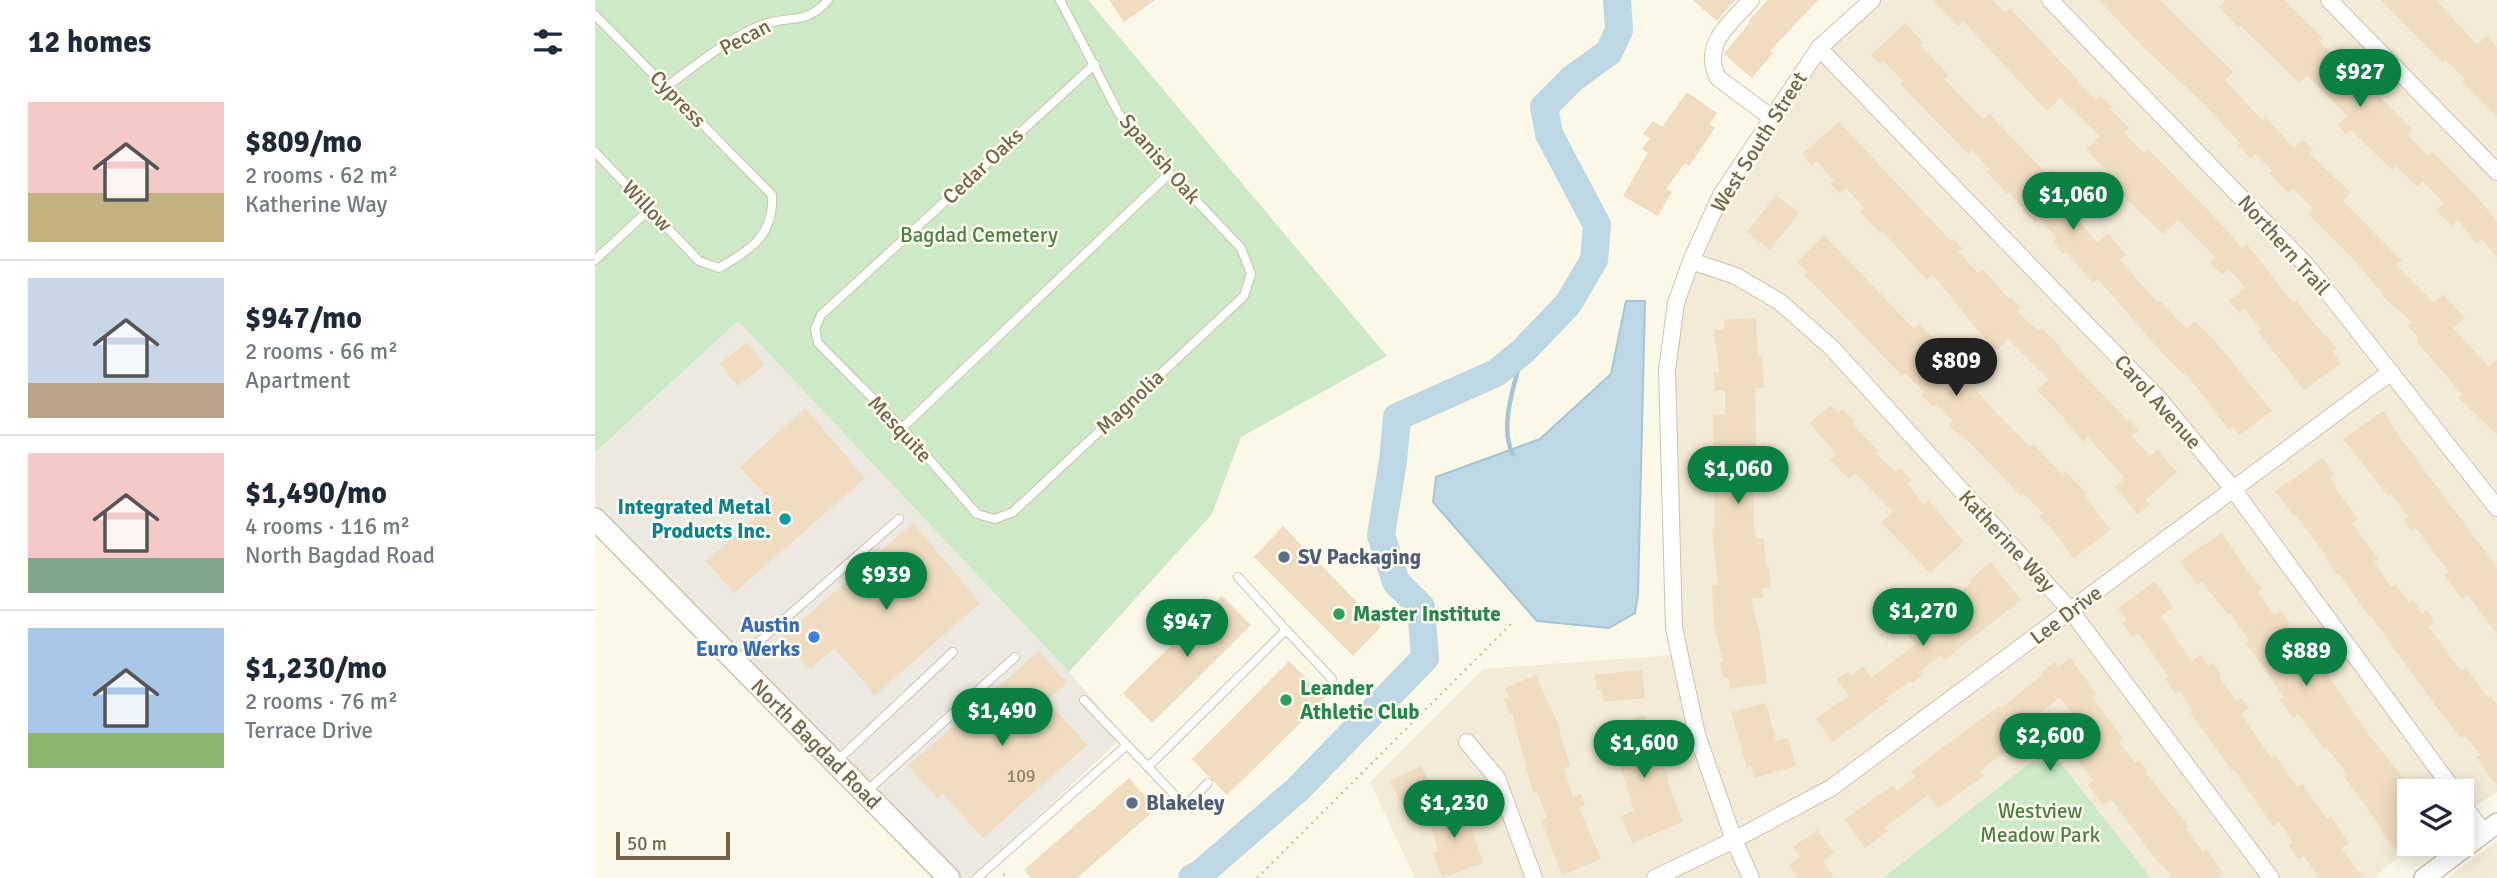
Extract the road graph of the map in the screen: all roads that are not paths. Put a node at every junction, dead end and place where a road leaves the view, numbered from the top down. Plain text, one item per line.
1 (828, 0) edge
2 (1060, 0) edge
3 (1751, 0) edge
4 (1872, 0) edge
5 (2050, 0) edge
6 (2329, 0) edge
7 (595, 15) edge
8 (1819, 48) junction
9 (1095, 64) junction
10 (666, 87) junction
11 (1772, 118) junction
12 (595, 152) edge
13 (2497, 172) edge
14 (1170, 173) junction
15 (651, 208) junction
16 (595, 260) edge
17 (699, 261) joint
18 (1691, 261) junction
19 (1251, 274) joint
20 (815, 329) joint
21 (2391, 372) junction
22 (902, 428) junction
23 (2232, 489) junction
24 (2494, 499) edge
25 (595, 519) edge
26 (899, 519) dead end
27 (995, 519) joint
28 (1238, 577) dead end
29 (2071, 611) junction
30 (1286, 629) junction
31 (953, 652) dead end
32 (1015, 657) dead end
33 (736, 662) junction
34 (1332, 679) dead end
35 (1084, 700) dead end
36 (1467, 742) dead end
37 (1127, 745) junction
38 (835, 763) junction
39 (1148, 767) junction
40 (2445, 779) edge
41 (1208, 783) dead end
42 (865, 793) junction
43 (2474, 813) edge
44 (2491, 828) edge
45 (1734, 840) junction
46 (949, 878) edge
47 (977, 878) edge
48 (1534, 878) edge
49 (1654, 878) edge
50 (1751, 878) edge
51 (2271, 878) edge
52 (2424, 878) edge

1 - 10 lane, Pecan
2 - 9 lane, Spanish Oak
3 - 11 street
4 - 8 street, West South Street
5 - 21 street, Northern Trail
6 - 13 street
7 - 10 lane, Cypress
8 - 11 street, West South Street
8 - 23 street, Carol Avenue
9 - 14 lane, Spanish Oak
9 - 20 lane, Cedar Oaks
10 - 17 lane, Cypress
11 - 18 street, West South Street
12 - 15 lane, Willow
14 - 19 lane, Spanish Oak
14 - 22 lane
15 - 16 lane
15 - 17 lane, Willow
18 - 29 street, Katherine Way
18 - 45 street, West South Street
19 - 27 lane, Magnolia
20 - 22 lane, Mesquite
21 - 23 street, Lee Drive
21 - 24 street, Northern Trail
22 - 27 lane, Mesquite
23 - 29 street, Lee Drive
23 - 40 street, Carol Avenue
25 - 33 main road, North Bagdad Road
26 - 33 lane
28 - 30 lane
29 - 45 street, Lee Drive
29 - 51 street, Katherine Way
30 - 34 lane
30 - 39 lane
31 - 38 lane
32 - 42 lane
33 - 38 main road, North Bagdad Road
35 - 37 lane
36 - 48 street
37 - 39 lane
37 - 47 lane
38 - 42 main road, North Bagdad Road
39 - 41 lane
42 - 46 main road, North Bagdad Road
43 - 44 street
44 - 52 street
45 - 49 street, Lee Drive
45 - 50 street, West South Street

